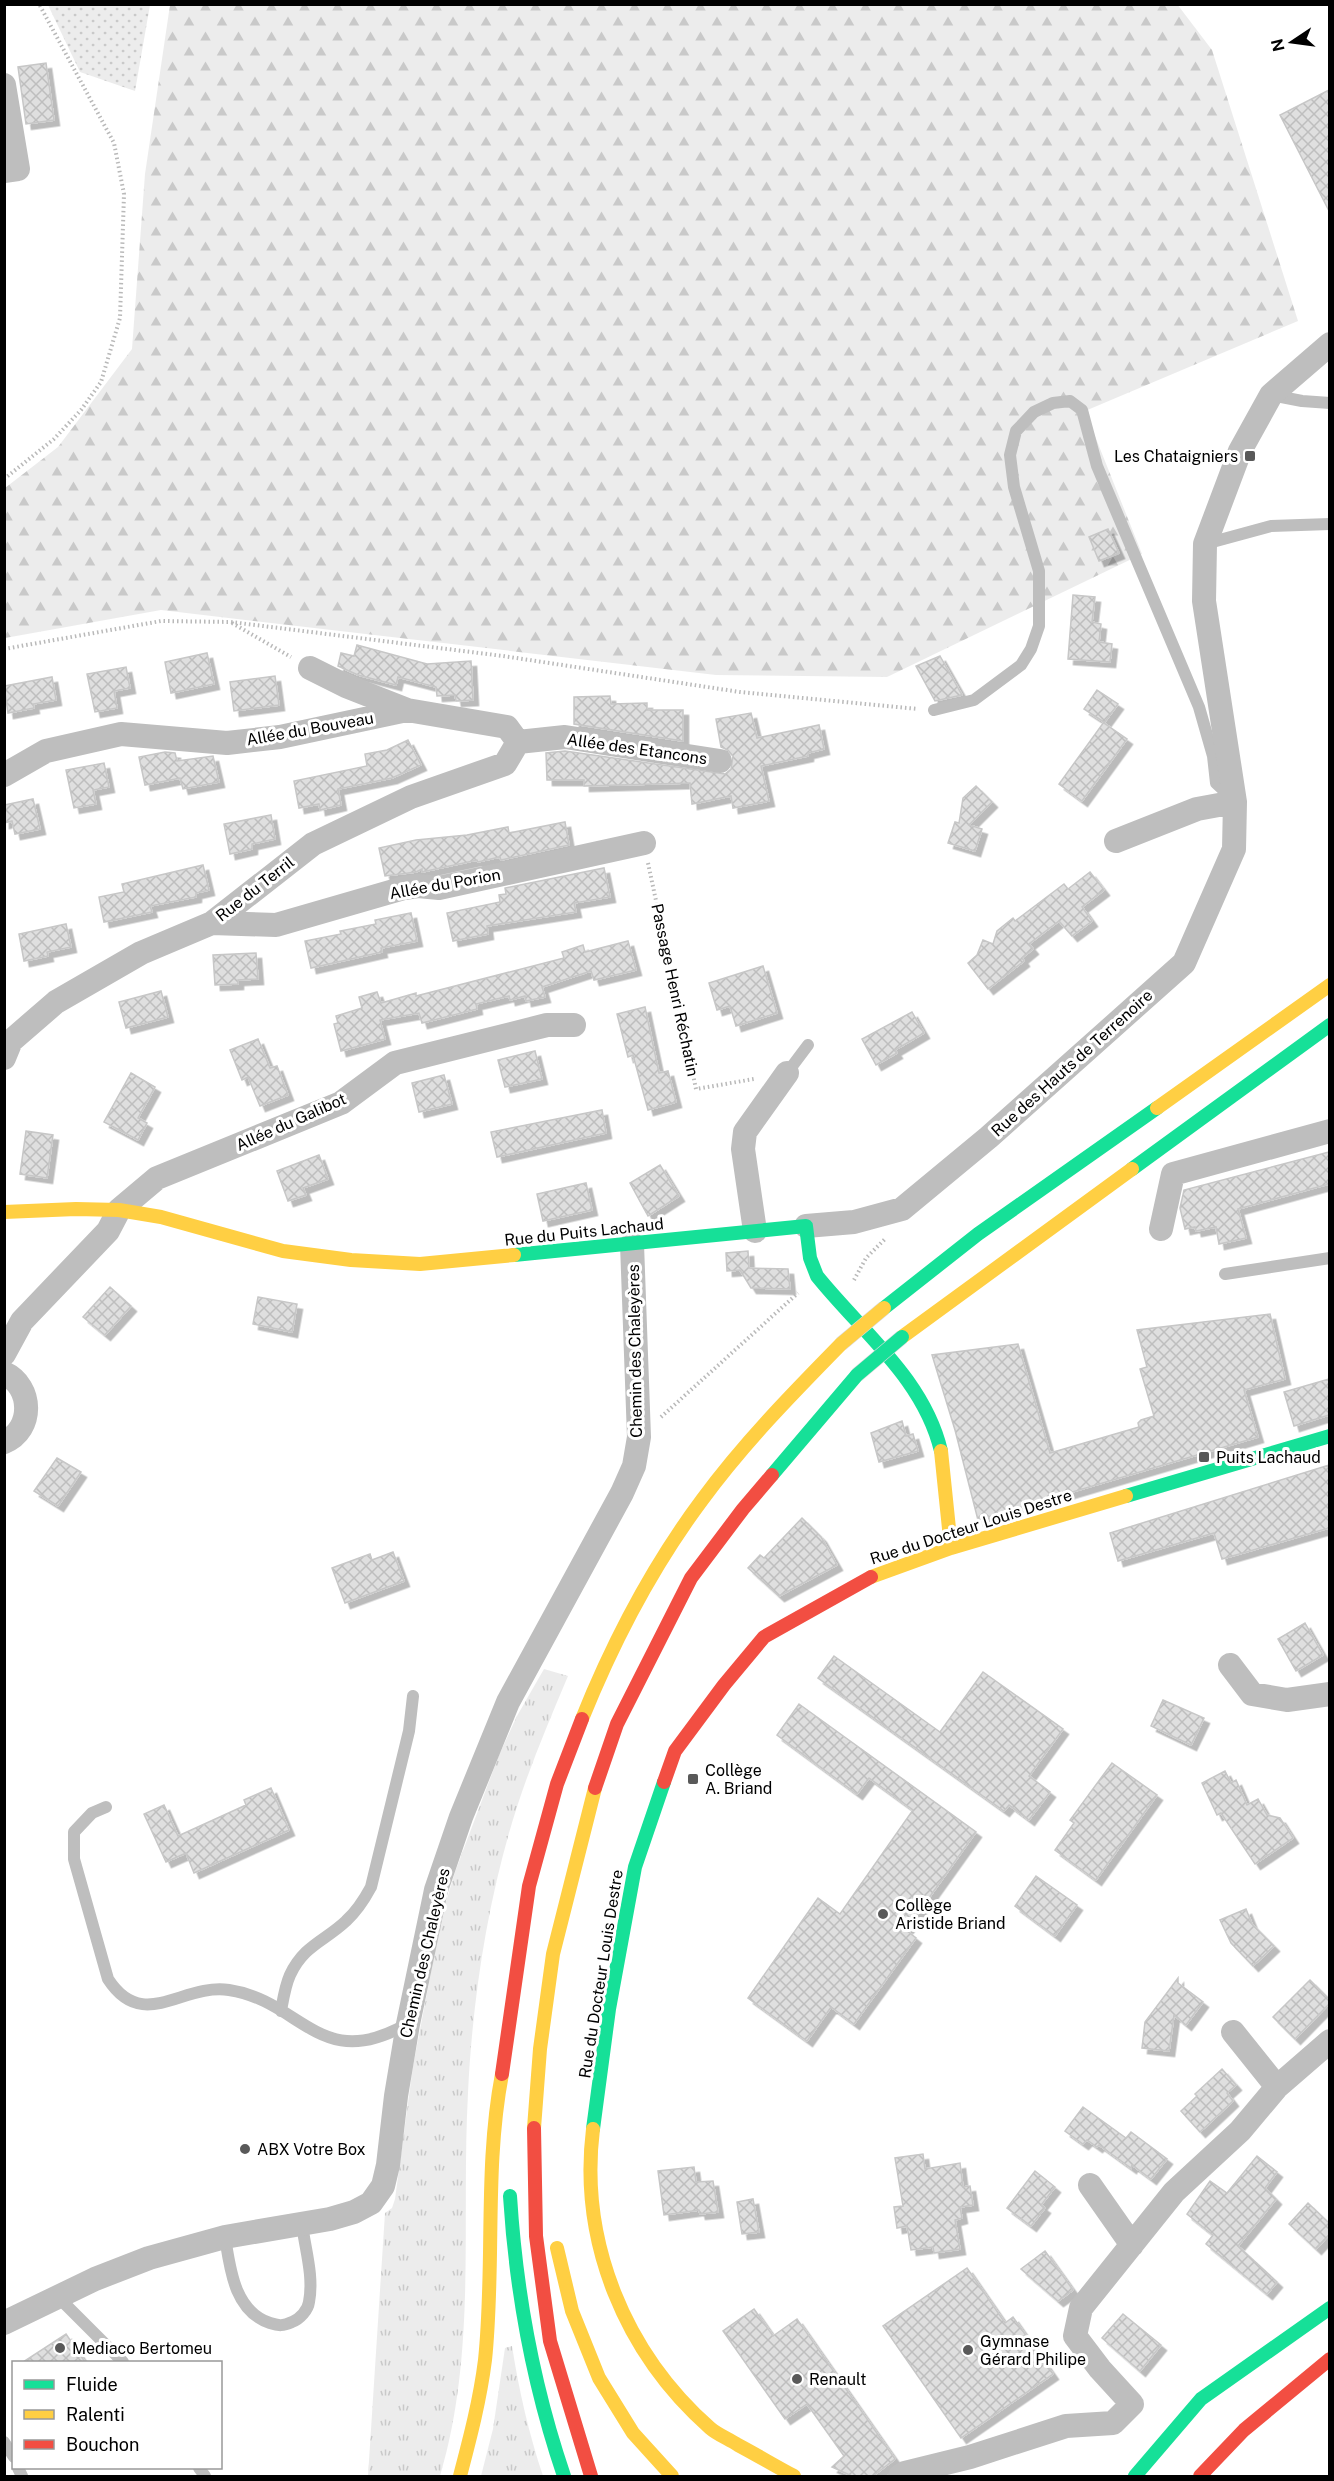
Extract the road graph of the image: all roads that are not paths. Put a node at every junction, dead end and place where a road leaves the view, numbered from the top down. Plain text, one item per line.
1 (4, 85) edge
2 (4, 171) edge
3 (1329, 344) edge
4 (1271, 395) junction
5 (1329, 403) edge
6 (1329, 524) edge
7 (1205, 544) junction
8 (310, 668) road end
9 (407, 710) junction
10 (934, 710) road end
11 (518, 742) junction
12 (720, 761) dead end
13 (4, 775) edge
14 (1235, 801) junction
15 (1116, 841) dead end
16 (644, 843) road end
17 (212, 922) junction
18 (1329, 985) edge
19 (574, 1025) dead end
20 (1329, 1025) edge
21 (808, 1045) dead end
22 (4, 1058) edge
23 (787, 1073) joint
24 (1329, 1131) edge
25 (119, 1210) junction
26 (4, 1212) edge
27 (806, 1226) junction
28 (1161, 1228) dead end
29 (755, 1231) junction
30 (632, 1245) junction
31 (1329, 1258) edge
32 (1225, 1274) dead end
33 (4, 1354) edge
34 (4, 1373) edge
35 (1329, 1436) edge
36 (4, 1442) edge
37 (951, 1548) junction
38 (1230, 1665) dead end
39 (1329, 1694) edge
40 (413, 1696) dead end
41 (105, 1807) dead end
42 (281, 2012) junction
43 (408, 2024) junction
44 (1233, 2032) dead end
45 (1329, 2041) edge
46 (507, 2045) junction
47 (540, 2049) junction
48 (1277, 2087) junction
49 (508, 2146) dead end
50 (509, 2180) dead end
51 (549, 2184) dead end
52 (1090, 2185) dead end
53 (302, 2224) junction
54 (554, 2229) dead end
55 (225, 2237) junction
56 (1132, 2245) junction
57 (57, 2296) junction
58 (1329, 2308) edge
59 (4, 2323) edge
60 (1329, 2359) edge
61 (122, 2361) edge
62 (460, 2476) edge
63 (564, 2476) edge
64 (591, 2476) edge
65 (672, 2476) edge
66 (794, 2476) edge
67 (900, 2476) edge
68 (1135, 2476) edge
69 (1200, 2476) edge

1 - 2 street
3 - 4 street, Rue des Hauts de Terrenoire
4 - 5 lane
4 - 7 street, Rue des Hauts de Terrenoire
6 - 7 lane
7 - 14 street, Rue des Hauts de Terrenoire
8 - 9 street, Allée du Bouveau
9 - 11 street, Allée du Bouveau
9 - 13 street, Allée du Bouveau
10 - 14 lane
11 - 12 street, Allée des Etancons
11 - 17 street, Rue du Terril
14 - 15 street
14 - 27 street, Rue des Hauts de Terrenoire
16 - 17 street, Allée du Porion
17 - 22 street, Rue du Terril
18 - 46 main road, bridge
19 - 25 street, Allée du Galibot
20 - 47 main road, bridge
21 - 23 lane
23 - 29 street
24 - 28 street
25 - 26 main road, Rue du Puits Lachaud
25 - 30 main road, Rue du Puits Lachaud
25 - 33 street, Allée du Galibot
27 - 29 main road, Rue du Puits Lachaud
27 - 37 main road
29 - 30 main road, Rue du Puits Lachaud
30 - 43 street, Chemin des Chaleyères
31 - 32 lane
34 - 36 street
35 - 37 main road, Rue du Docteur Louis Destre
37 - 66 main road, Rue du Docteur Louis Destre
38 - 39 street
40 - 42 lane
41 - 42 lane
42 - 43 lane
43 - 53 street, Chemin des Chaleyères
44 - 48 street
45 - 48 street
46 - 49 main road
46 - 62 main road
47 - 51 main road
47 - 64 main road
48 - 56 street
50 - 63 main road
52 - 56 street
53 - 55 street, Chemin des Chaleyères
53 - 55 lane
54 - 65 main road
55 - 57 street, Chemin des Chaleyères
56 - 67 street
57 - 59 street, Chemin des Chaleyères
57 - 61 lane
58 - 68 main road
60 - 69 main road

